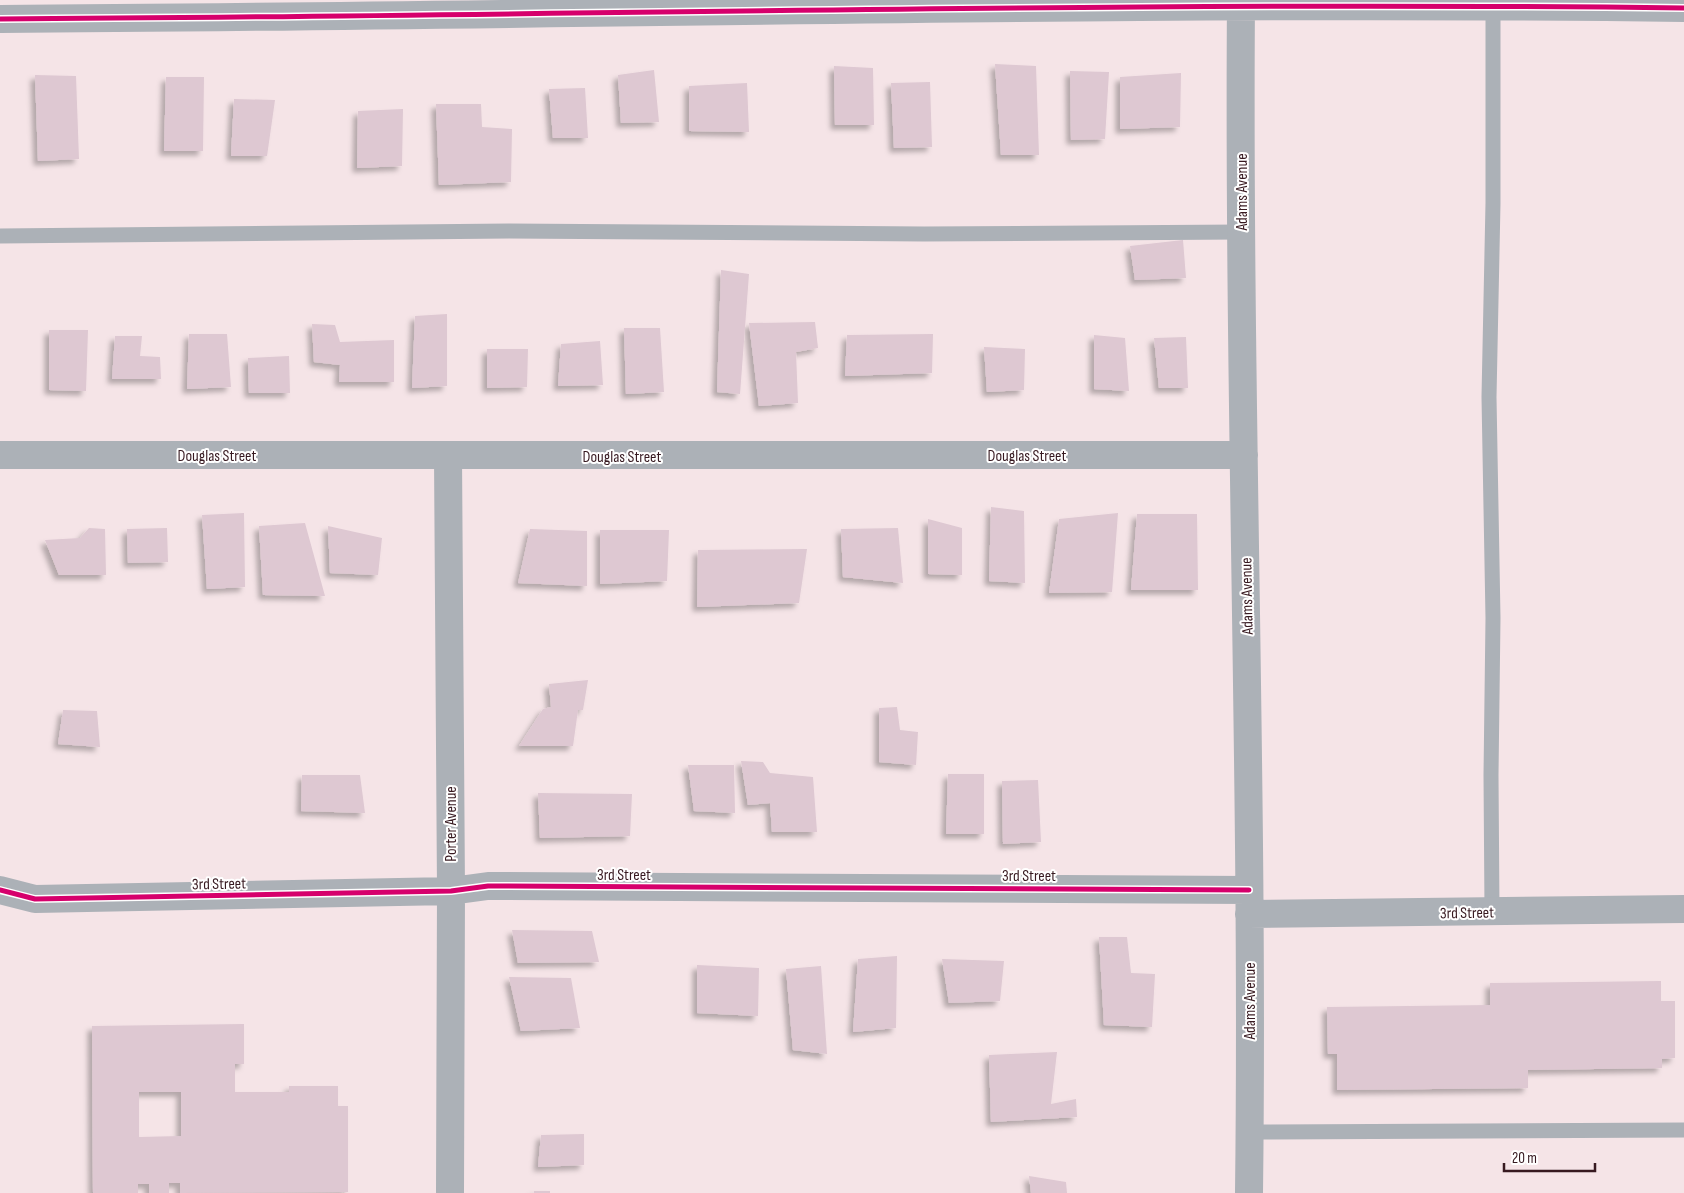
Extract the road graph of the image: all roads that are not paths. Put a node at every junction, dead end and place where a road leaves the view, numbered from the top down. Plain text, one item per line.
1 (1241, 3) edge
2 (1493, 6) junction
3 (1684, 8) edge
4 (0, 19) edge
5 (1241, 232) junction
6 (0, 236) edge
7 (0, 455) edge
8 (1244, 455) junction
9 (448, 456) junction
10 (0, 890) edge
11 (451, 891) junction
12 (1249, 902) junction
13 (1684, 909) edge
14 (1492, 911) junction
15 (1684, 1130) edge
16 (1250, 1132) junction
17 (450, 1193) edge
18 (1249, 1193) edge

1 - 2 street
1 - 4 street
1 - 5 street, Adams Avenue
2 - 3 street
2 - 14 lane
5 - 6 lane
5 - 8 street, Adams Avenue
7 - 9 street, Douglas Street
8 - 9 street, Douglas Street
8 - 12 street, Adams Avenue
9 - 11 street, Porter Avenue
10 - 11 street, 3rd Street
11 - 12 street, 3rd Street
11 - 17 street, Porter Avenue
12 - 14 street, 3rd Street
12 - 16 street, Adams Avenue
13 - 14 street, 3rd Street
15 - 16 lane
16 - 18 street, Adams Avenue

